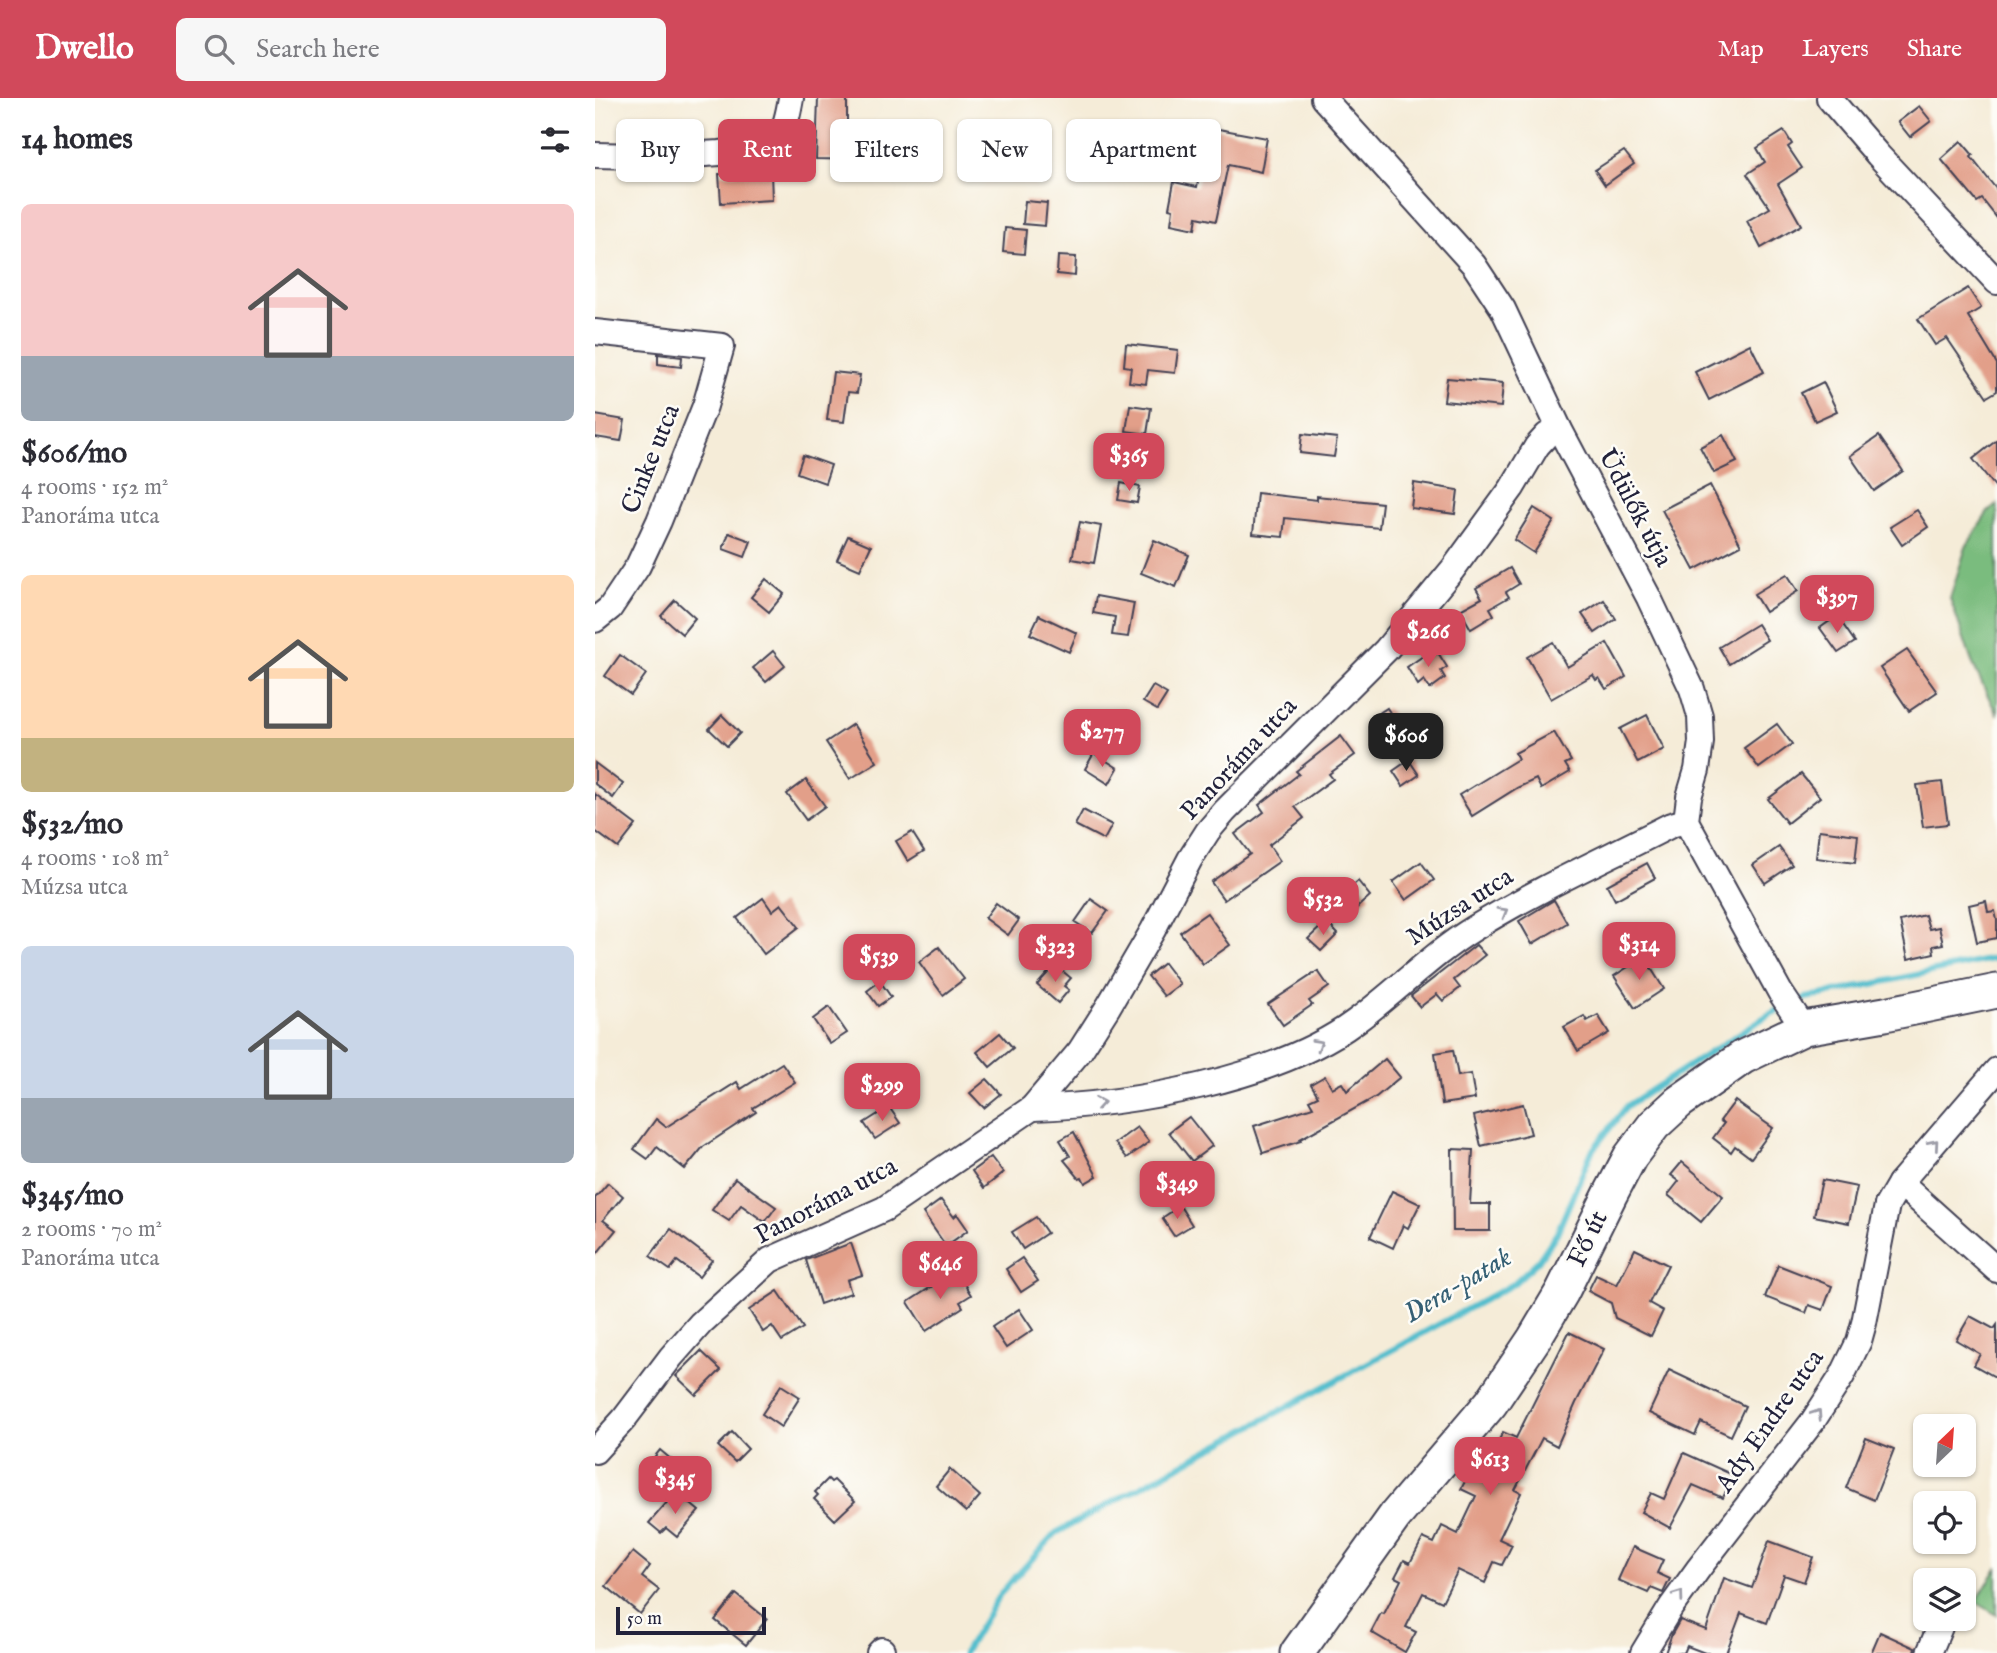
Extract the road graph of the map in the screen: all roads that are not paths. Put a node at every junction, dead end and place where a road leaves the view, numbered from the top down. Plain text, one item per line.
1 (791, 98) edge
2 (1323, 98) edge
3 (1829, 98) edge
4 (595, 155) edge
5 (1997, 282) edge
6 (595, 332) edge
7 (1559, 428) junction
8 (595, 620) edge
9 (1686, 821) junction
10 (1997, 990) edge
11 (1801, 1022) junction
12 (1997, 1070) edge
13 (1032, 1108) junction
14 (1900, 1183) junction
15 (1997, 1270) edge
16 (595, 1451) edge
17 (1938, 1631) edge
18 (1297, 1653) edge
19 (1643, 1653) edge
20 (1929, 1653) edge

1 - 4 street
2 - 7 street, Üdülők útja
3 - 5 street
6 - 8 street, Cinke utca
7 - 9 street, Üdülők útja
7 - 13 street, Panoráma utca
9 - 11 street
13 -> 9 street, Múzsa utca
10 - 11 main road, Fő út
11 - 18 main road, Fő út
14 -> 12 street, Ady Endre utca
13 - 16 street, Panoráma utca
14 - 15 street
19 -> 14 street, Ady Endre utca
17 - 20 street

